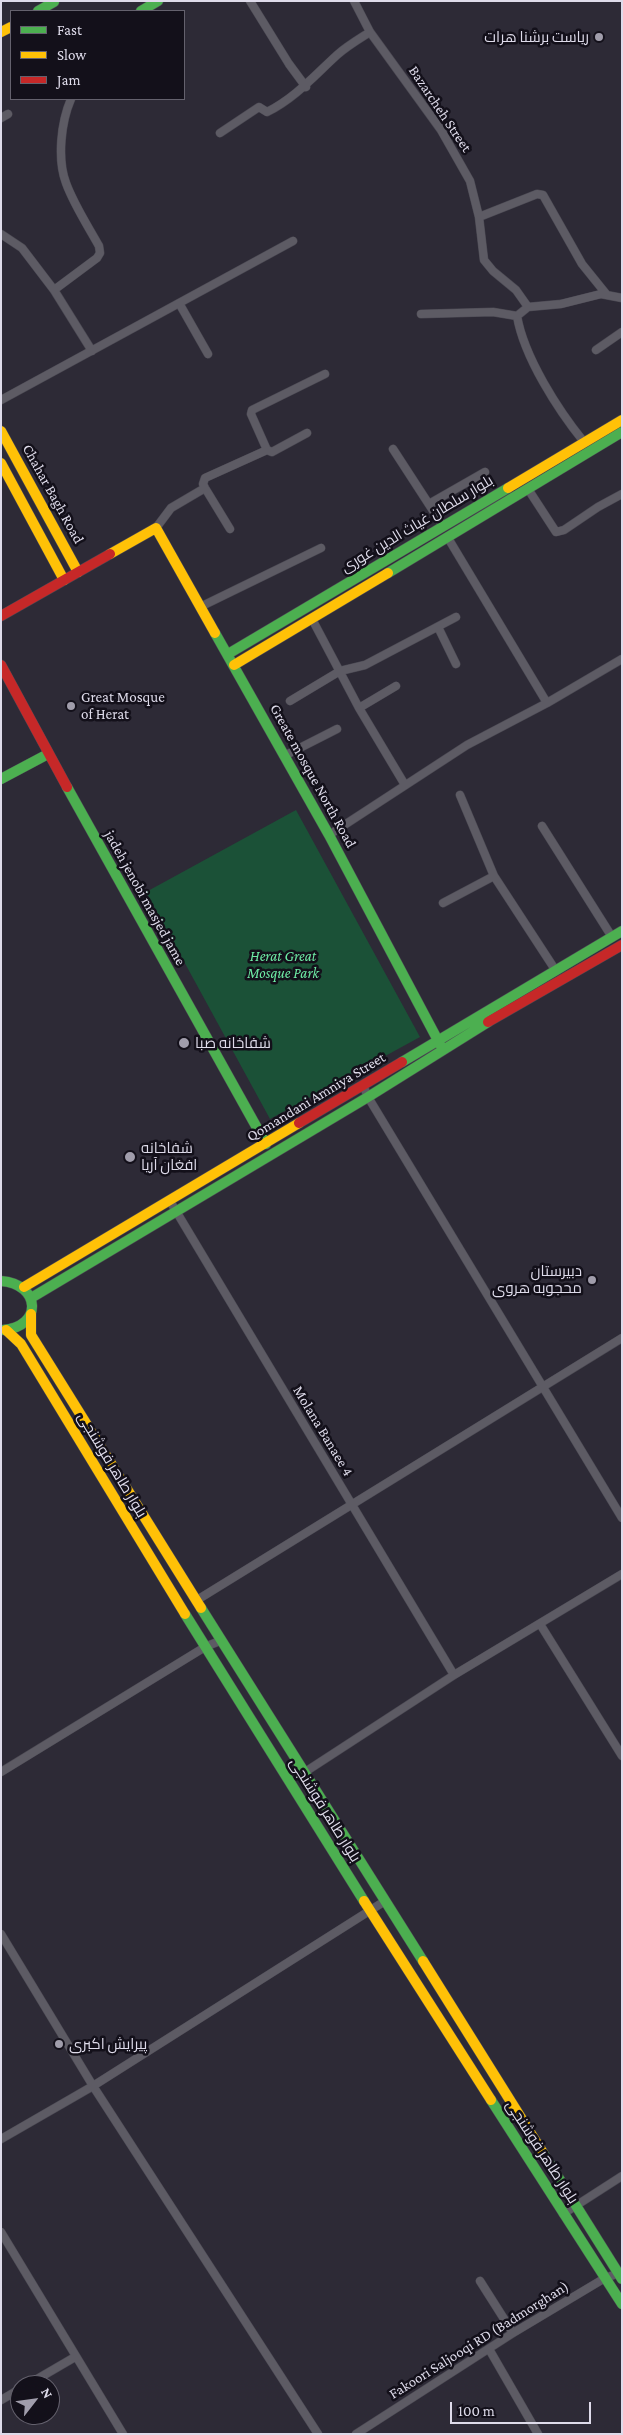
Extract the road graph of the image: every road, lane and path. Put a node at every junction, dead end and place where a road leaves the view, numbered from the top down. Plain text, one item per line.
1 (158, 1) edge
2 (250, 1) edge
3 (354, 1) edge
4 (54, 2) edge
5 (40, 10) edge
6 (143, 10) edge
7 (370, 32) junction
8 (306, 87) junction
9 (71, 100) edge
10 (220, 133) dead end
11 (479, 217) junction
12 (1, 234) edge
13 (293, 241) dead end
14 (54, 290) junction
15 (608, 295) junction
16 (622, 298) edge
17 (179, 303) junction
18 (528, 307) junction
19 (421, 314) dead end
20 (517, 316) junction
21 (622, 332) edge
22 (596, 350) dead end
23 (92, 351) junction
24 (208, 354) dead end
25 (325, 374) dead end
26 (1, 400) edge
27 (622, 420) edge
28 (1, 431) edge
29 (622, 432) edge
30 (307, 433) dead end
31 (584, 442) junction
32 (393, 449) dead end
33 (267, 450) junction
34 (1, 463) edge
35 (485, 472) dead end
36 (205, 488) junction
37 (528, 489) junction
38 (622, 494) edge
39 (429, 504) junction
40 (443, 526) junction
41 (156, 528) junction
42 (230, 529) dead end
43 (448, 538) junction
44 (320, 548) dead end
45 (78, 572) junction
46 (64, 580) junction
47 (202, 606) junction
48 (1, 616) edge
49 (456, 617) dead end
50 (312, 619) junction
51 (438, 627) junction
52 (228, 654) junction
53 (622, 659) edge
54 (456, 664) dead end
55 (234, 665) junction
56 (1, 666) edge
57 (340, 671) junction
58 (396, 686) dead end
59 (290, 702) dead end
60 (547, 703) junction
61 (359, 708) junction
62 (337, 729) dead end
63 (48, 754) junction
64 (284, 756) junction
65 (1, 779) edge
66 (405, 785) junction
67 (460, 795) dead end
68 (542, 826) dead end
69 (329, 835) junction
70 (494, 876) junction
71 (444, 903) dead end
72 (622, 931) edge
73 (612, 937) junction
74 (622, 945) edge
75 (556, 971) junction
76 (441, 1046) junction
77 (363, 1085) junction
78 (368, 1097) junction
79 (266, 1144) junction
80 (170, 1201) junction
81 (176, 1211) junction
82 (1, 1281) edge
83 (24, 1287) junction
84 (31, 1298) junction
85 (31, 1314) junction
86 (4, 1330) edge
87 (622, 1338) edge
88 (544, 1386) junction
89 (350, 1505) junction
90 (622, 1518) edge
91 (622, 1574) edge
92 (197, 1600) junction
93 (540, 1624) junction
94 (222, 1640) junction
95 (205, 1647) junction
96 (454, 1675) junction
97 (622, 1756) edge
98 (1, 1772) edge
99 (305, 1772) junction
100 (386, 1901) junction
101 (371, 1912) junction
102 (1, 1934) edge
103 (93, 2086) junction
104 (1, 2139) edge
105 (622, 2176) edge
106 (577, 2205) junction
107 (563, 2214) junction
108 (1, 2232) edge
109 (620, 2274) edge
110 (605, 2278) junction
111 (480, 2281) dead end
112 (622, 2304) edge
113 (513, 2333) junction
114 (489, 2349) junction
115 (75, 2357) junction
116 (44, 2375) edge
117 (123, 2434) edge
118 (318, 2434) edge
119 (356, 2434) edge
120 (538, 2434) edge

1 - 6 street
2 - 8 street
3 - 7 street, Bazarcheh Street
4 - 5 street
7 - 8 street
7 - 11 street, Bazarcheh Street
8 - 10 street
9 - 14 street
11 - 15 street
11 - 18 street, Bazarcheh Street
12 - 14 street
13 - 17 street
14 - 23 street
15 - 16 street
15 - 18 street
17 - 23 street
17 - 24 street
18 - 20 street
19 - 20 street
20 - 31 street
21 - 22 street
23 - 26 street
25 - 33 street
27 - 31 street, بلوار سلطان غیاث الدین غوری
28 - 45 street, Chahar Bagh Road
29 - 37 street
30 - 33 street
31 - 40 street, بلوار سلطان غیاث الدین غوری
32 - 39 street
33 - 36 street
34 - 46 street, Chahar Bagh Road
35 - 39 street
36 - 41 street
36 - 42 street
37 - 38 street
37 - 43 street
39 - 40 street
40 - 52 street, بلوار سلطان غیاث الدین غوری
41 - 45 street
41 - 47 street, Greate mosque North Road
43 - 50 street
43 - 60 street
44 - 47 street
45 - 46 street
46 - 48 street
47 - 52 street, Greate mosque North Road
49 - 51 street
50 - 55 street
50 - 57 street
51 - 54 street
51 - 57 street
52 - 55 street, Greate mosque North Road
53 - 60 street
55 - 64 street, Greate mosque North Road
56 - 63 street, jadeh jenobi masjed jame
57 - 59 street
57 - 61 street
58 - 61 street
60 - 66 street
61 - 66 street
62 - 64 street
63 - 65 street
63 - 79 street, jadeh jenobi masjed jame
64 - 69 street, Greate mosque North Road
66 - 69 street
67 - 70 street
68 - 73 street
69 - 76 street, Greate mosque North Road
70 - 71 street
70 - 75 street
72 - 73 street, Qomandani Amniya Street
73 - 75 street, Qomandani Amniya Street
74 - 76 street, Qomandani Amniya Street
75 - 76 street, Qomandani Amniya Street
76 - 77 street, Qomandani Amniya Street
76 - 78 street, Qomandani Amniya Street
77 - 78 street
77 - 79 street, Qomandani Amniya Street
78 - 81 street, Qomandani Amniya Street
78 - 88 street
79 - 80 street, Qomandani Amniya Street
80 - 81 street, Molana Banaee 4
80 - 83 street, Qomandani Amniya Street
81 - 84 street, Qomandani Amniya Street
81 - 89 street, Molana Banaee 4
82 - 83 street
83 - 84 street
84 - 85 street, بلوار طاهر فوشنجی
85 - 86 street
85 - 92 street, بلوار طاهر فوشنجی
86 - 95 street, بلوار طاهر فوشنجی
87 - 88 street
88 - 89 street
88 - 90 street
89 - 92 street
89 - 96 street, Molana Banaee 4
91 - 93 street
92 - 94 street, بلوار طاهر فوشنجی
93 - 96 street
93 - 97 street
94 - 95 street
94 - 99 street, بلوار طاهر فوشنجی
95 - 98 street
95 - 101 street, بلوار طاهر فوشنجی
96 - 99 street
99 - 100 street, بلوار طاهر فوشنجی
100 - 101 street
100 - 106 street, بلوار طاهر فوشنجی
101 - 103 street
101 - 107 street, بلوار طاهر فوشنجی
102 - 103 street
103 - 104 street
103 - 118 street
105 - 106 street
106 - 107 street
106 - 109 street, بلوار طاهر فوشنجی
107 - 110 street, بلوار طاهر فوشنجی
108 - 115 street
109 - 110 street, Fakoori Saljooqi RD (Badmorghan)
110 - 112 street, بلوار طاهر فوشنجی
110 - 113 street, Fakoori Saljooqi RD (Badmorghan)
111 - 113 street
113 - 114 street, Fakoori Saljooqi RD (Badmorghan)
114 - 119 street, Fakoori Saljooqi RD (Badmorghan)
114 - 120 street
115 - 116 street
115 - 117 street

